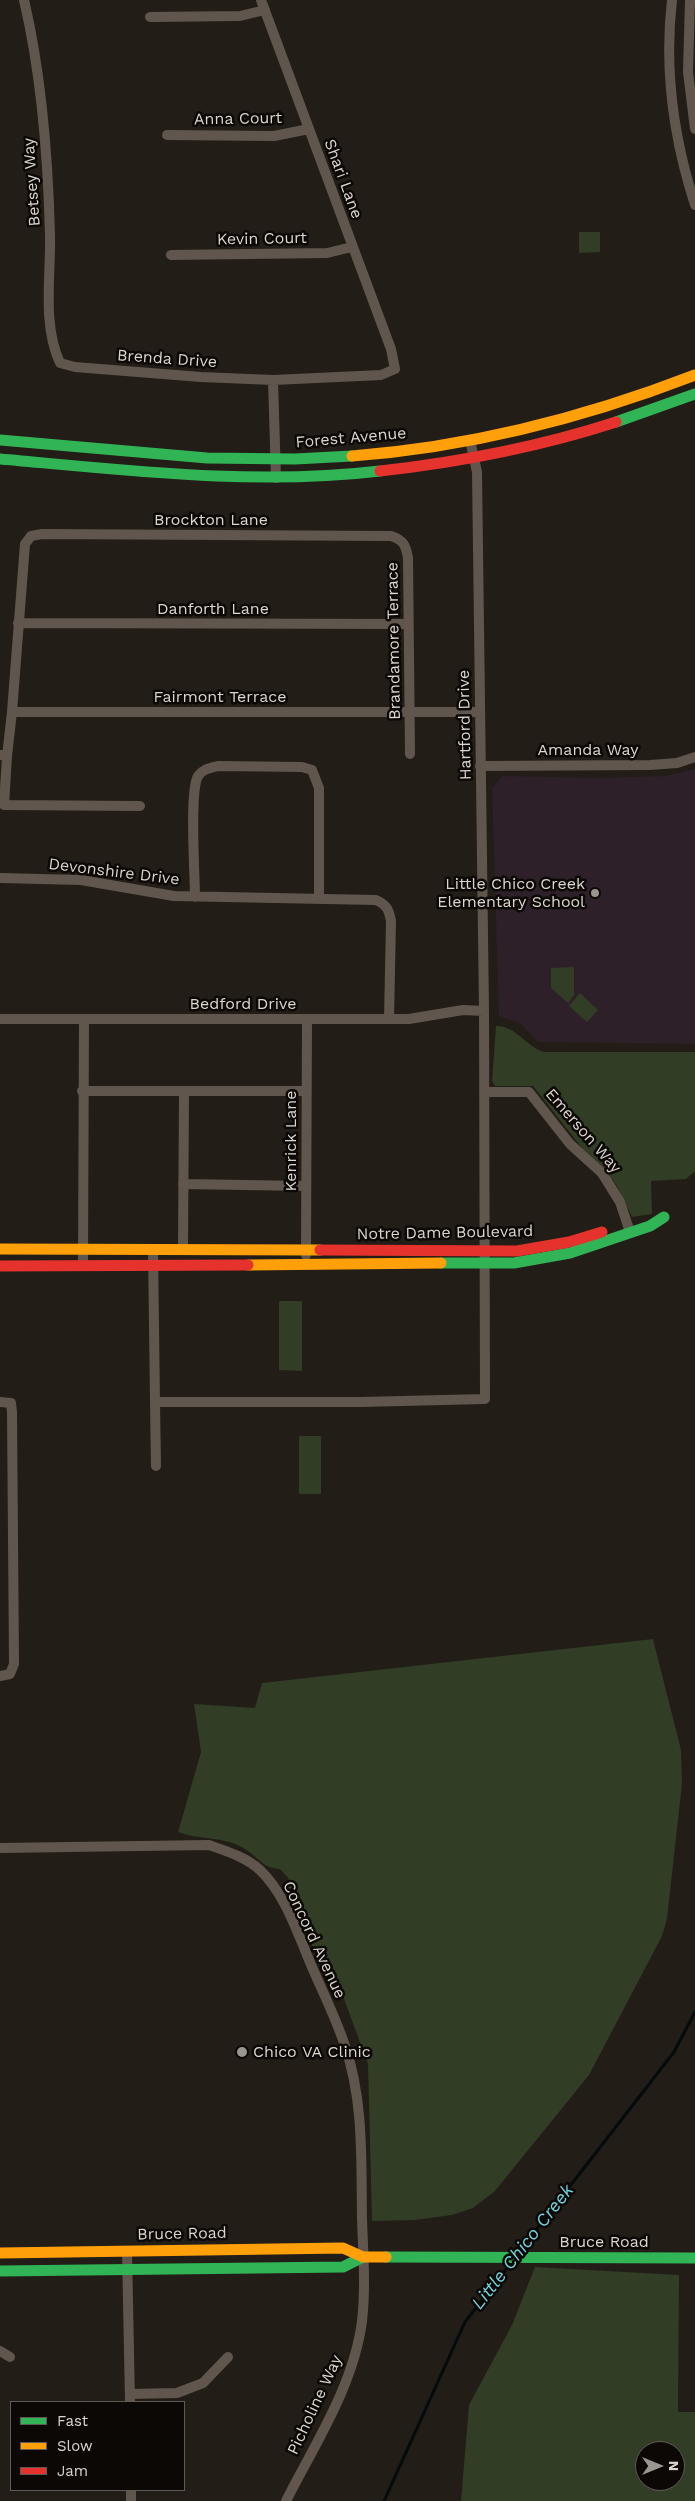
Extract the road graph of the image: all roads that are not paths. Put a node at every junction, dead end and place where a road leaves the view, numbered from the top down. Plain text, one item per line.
1 (24, 0) edge
2 (672, 0) edge
3 (690, 0) edge
4 (263, 5) edge
5 (150, 17) dead end
6 (309, 129) junction
7 (695, 130) edge
8 (167, 135) dead end
9 (695, 205) edge
10 (352, 248) junction
11 (171, 255) dead end
12 (60, 362) joint
13 (395, 369) joint
14 (695, 374) edge
15 (273, 380) junction
16 (695, 394) edge
17 (0, 440) edge
18 (470, 440) junction
19 (474, 458) junction
20 (0, 459) edge
21 (275, 459) junction
22 (276, 478) junction
23 (391, 536) joint
24 (18, 623) junction
25 (407, 624) junction
26 (410, 711) junction
27 (12, 712) junction
28 (479, 712) junction
29 (410, 754) dead end
30 (4, 755) edge
31 (695, 757) edge
32 (480, 766) junction
33 (140, 806) dead end
34 (0, 878) edge
35 (195, 897) junction
36 (319, 898) junction
37 (484, 1010) junction
38 (0, 1019) edge
39 (84, 1019) junction
40 (307, 1019) junction
41 (389, 1019) junction
42 (184, 1091) junction
43 (306, 1091) junction
44 (82, 1092) junction
45 (484, 1092) junction
46 (183, 1184) junction
47 (306, 1186) junction
48 (628, 1228) joint
49 (0, 1249) edge
50 (82, 1250) junction
51 (153, 1250) junction
52 (183, 1250) junction
53 (306, 1250) junction
54 (485, 1257) junction
55 (306, 1263) junction
56 (153, 1265) junction
57 (0, 1266) edge
58 (82, 1266) junction
59 (0, 1402) edge
60 (155, 1402) junction
61 (156, 1466) dead end
62 (0, 1676) edge
63 (0, 1848) edge
64 (127, 2251) junction
65 (0, 2253) edge
66 (363, 2257) junction
67 (695, 2258) edge
68 (128, 2269) junction
69 (0, 2271) edge
70 (0, 2351) edge
71 (10, 2357) dead end
72 (228, 2357) dead end
73 (130, 2398) edge
74 (286, 2501) edge

1 - 12 street, Betsey Way
2 - 9 street
3 - 7 street
4 - 5 street
4 - 6 street, Shari Lane
6 - 8 street, Anna Court
6 - 10 street, Shari Lane
10 - 11 street, Kevin Court
10 - 13 street, Shari Lane
12 - 15 street, Brenda Drive
13 - 15 street, Brenda Drive
14 - 18 street, Forest Avenue
15 - 21 street
16 - 19 street
17 - 21 street, Forest Avenue
18 - 19 street, Hartford Drive
18 - 21 street, Forest Avenue
19 - 22 street
19 - 28 street, Hartford Drive
20 - 22 street
21 - 22 street
23 - 24 street, Brockton Lane
23 - 25 street, Brandamore Terrace
24 - 25 street, Danforth Lane
24 - 27 street
25 - 26 street, Brandamore Terrace
26 - 27 street, Fairmont Terrace
26 - 28 street, Fairmont Terrace
26 - 29 street, Brandamore Terrace
27 - 30 street
28 - 32 street, Hartford Drive
30 - 33 street
31 - 32 street, Amanda Way
32 - 37 street, Hartford Drive
34 - 35 street, Devonshire Drive
35 - 36 street, Devonshire Drive
35 - 36 street, Devonshire Drive
36 - 41 street
37 - 41 street, Bedford Drive
37 - 45 street, Hartford Drive
38 - 39 street, Bedford Drive
39 - 40 street, Bedford Drive
39 - 44 street
40 - 41 street, Bedford Drive
40 - 43 street, Kenrick Lane
42 - 43 street
42 - 44 street
42 - 46 street
43 - 47 street, Kenrick Lane
44 - 50 street
45 - 48 street, Emerson Way
45 - 54 street, Hartford Drive
46 - 47 street
46 - 52 street
47 - 53 street, Kenrick Lane
48 - 54 street, Notre Dame Boulevard
49 - 50 street, Notre Dame Boulevard
50 - 51 street, Notre Dame Boulevard
50 - 58 street
51 - 52 street, Notre Dame Boulevard
51 - 56 street
52 - 53 street, Notre Dame Boulevard
53 - 54 street, Notre Dame Boulevard
53 - 55 street, Kenrick Lane
54 - 55 street, Notre Dame Boulevard
54 - 60 street, Hartford Drive
55 - 56 street, Notre Dame Boulevard
56 - 58 street, Notre Dame Boulevard
56 - 60 street
57 - 58 street, Notre Dame Boulevard
59 - 62 street
60 - 61 street
63 - 66 street, Concord Avenue
64 - 65 street, Bruce Road
64 - 66 street, Bruce Road
64 - 68 street
66 - 67 street, Bruce Road
66 - 68 street, Bruce Road
66 - 74 street, Picholine Way
68 - 69 street, Bruce Road
68 - 73 street
70 - 71 street
72 - 73 street

